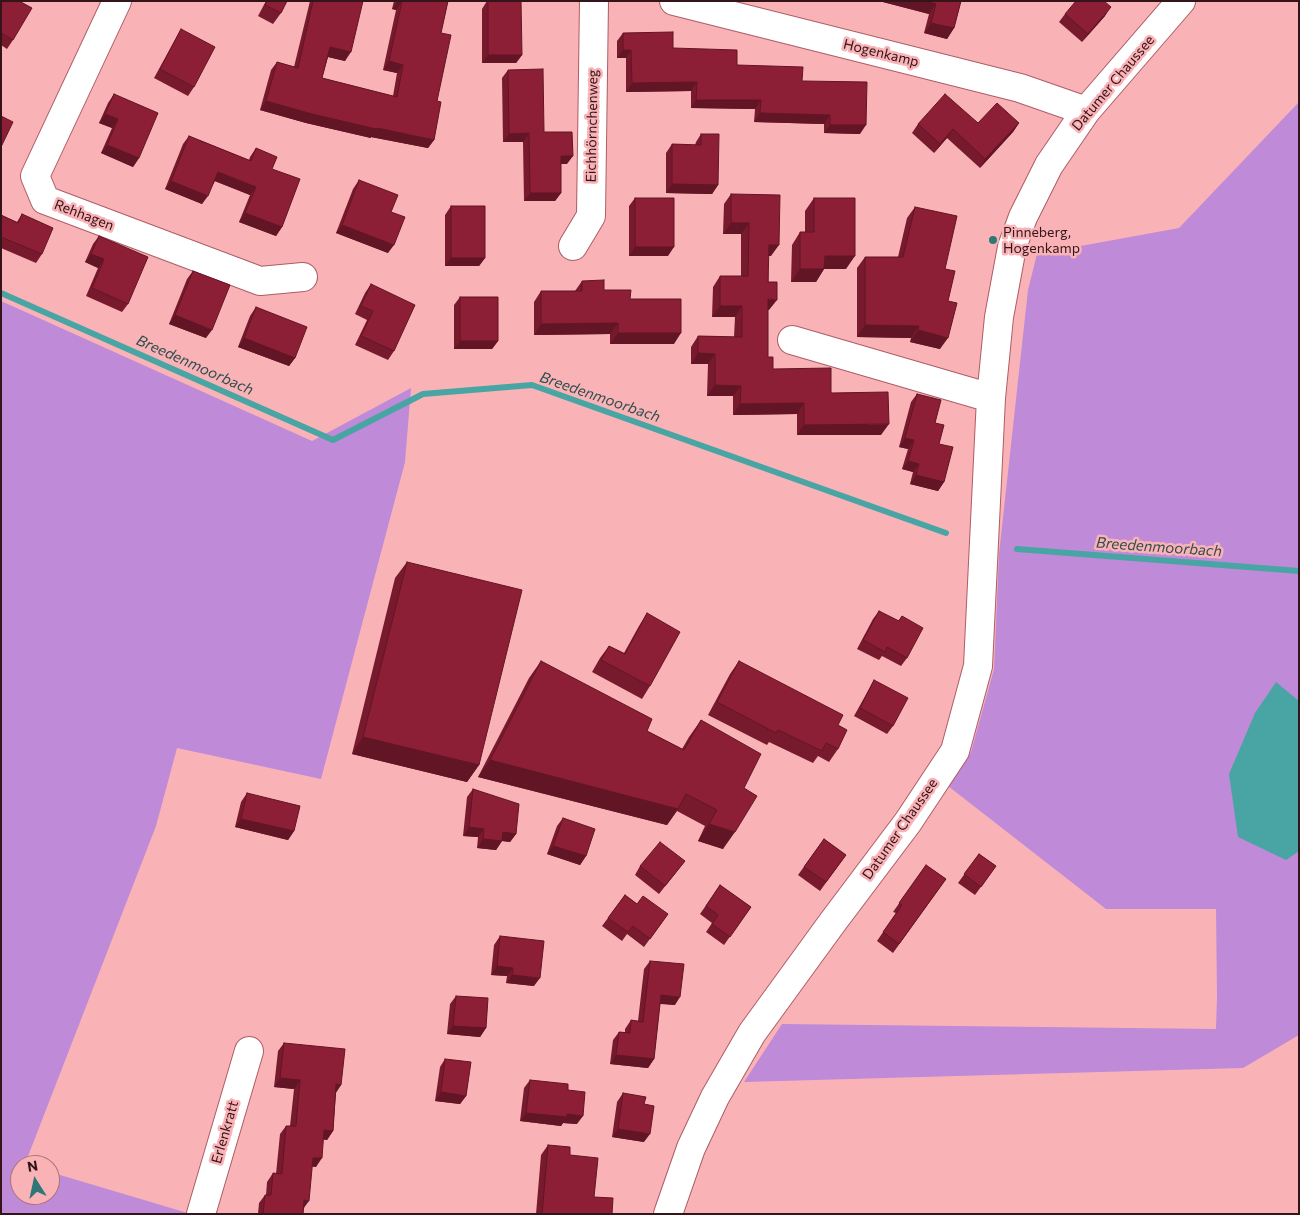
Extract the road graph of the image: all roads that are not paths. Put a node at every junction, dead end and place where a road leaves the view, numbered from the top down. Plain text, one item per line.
1 (116, 1) edge
2 (594, 1) edge
3 (674, 1) edge
4 (1181, 1) edge
5 (718, 7) edge
6 (1086, 111) junction
7 (573, 246) dead end
8 (303, 277) dead end
9 (792, 340) dead end
10 (991, 398) junction
11 (249, 1051) dead end
12 (201, 1214) edge
13 (668, 1214) edge

1 - 8 street, Rehhagen
2 - 7 street, Eichhörnchenweg
3 - 5 street, Hogenkamp
4 - 6 street, Datumer Chaussee
5 - 6 street, Hogenkamp
6 - 10 street, Datumer Chaussee
9 - 10 street
10 - 13 street, Datumer Chaussee
11 - 12 street, Erlenkratt

